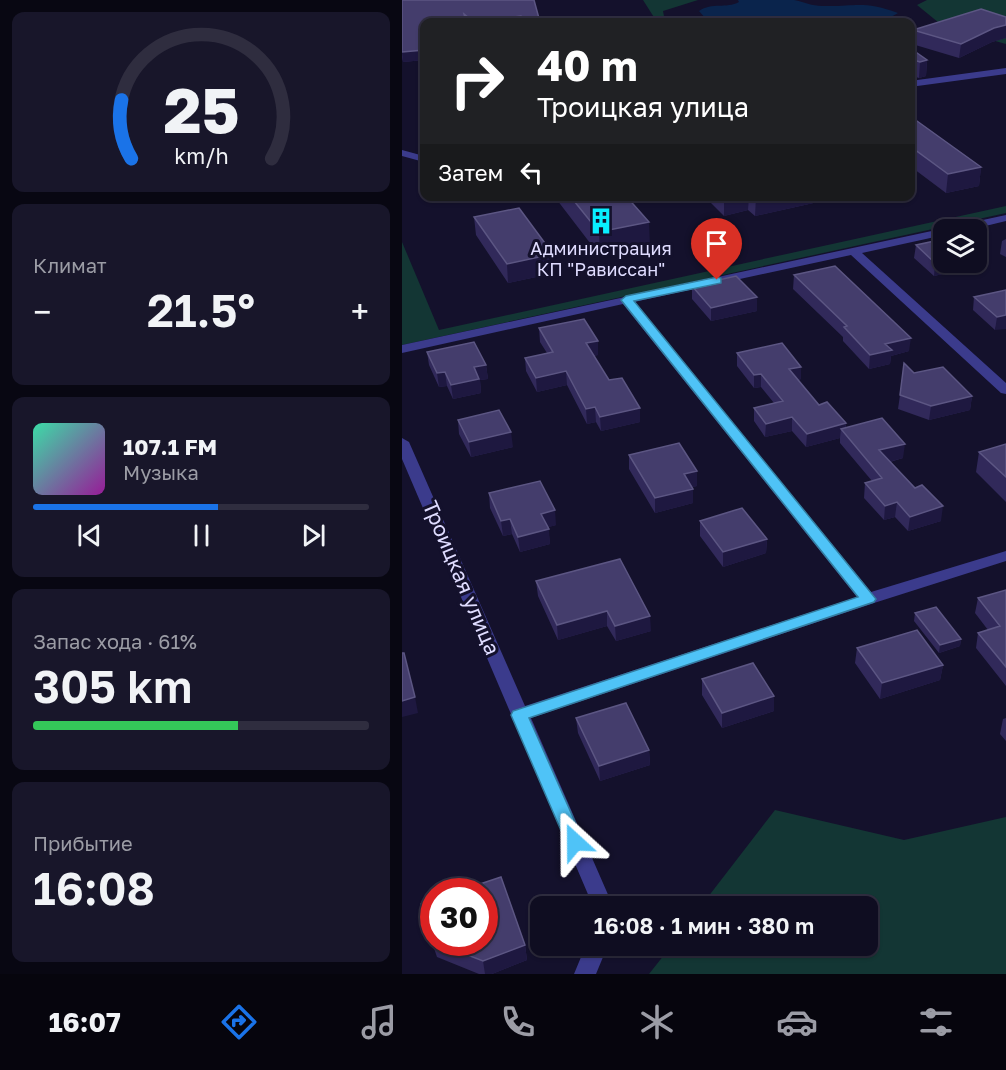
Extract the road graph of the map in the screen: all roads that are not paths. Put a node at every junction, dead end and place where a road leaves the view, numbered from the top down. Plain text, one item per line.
1 (1006, 71) edge
2 (915, 83) edge
3 (402, 153) edge
4 (420, 158) edge
5 (1006, 218) edge
6 (987, 222) edge
7 (933, 233) edge
8 (853, 251) junction
9 (626, 300) junction
10 (402, 349) edge
11 (1006, 390) edge
12 (402, 441) edge
13 (1006, 556) edge
14 (868, 599) junction
15 (519, 715) junction
16 (599, 896) edge
17 (592, 956) edge
18 (585, 974) edge

1 - 2 street
3 - 4 street
5 - 6 street
7 - 8 street
8 - 9 street
8 - 11 street
9 - 10 street
9 - 14 street
12 - 15 street, Троицкая улица
13 - 14 street
14 - 15 street
15 - 16 street, Троицкая улица
17 - 18 street

